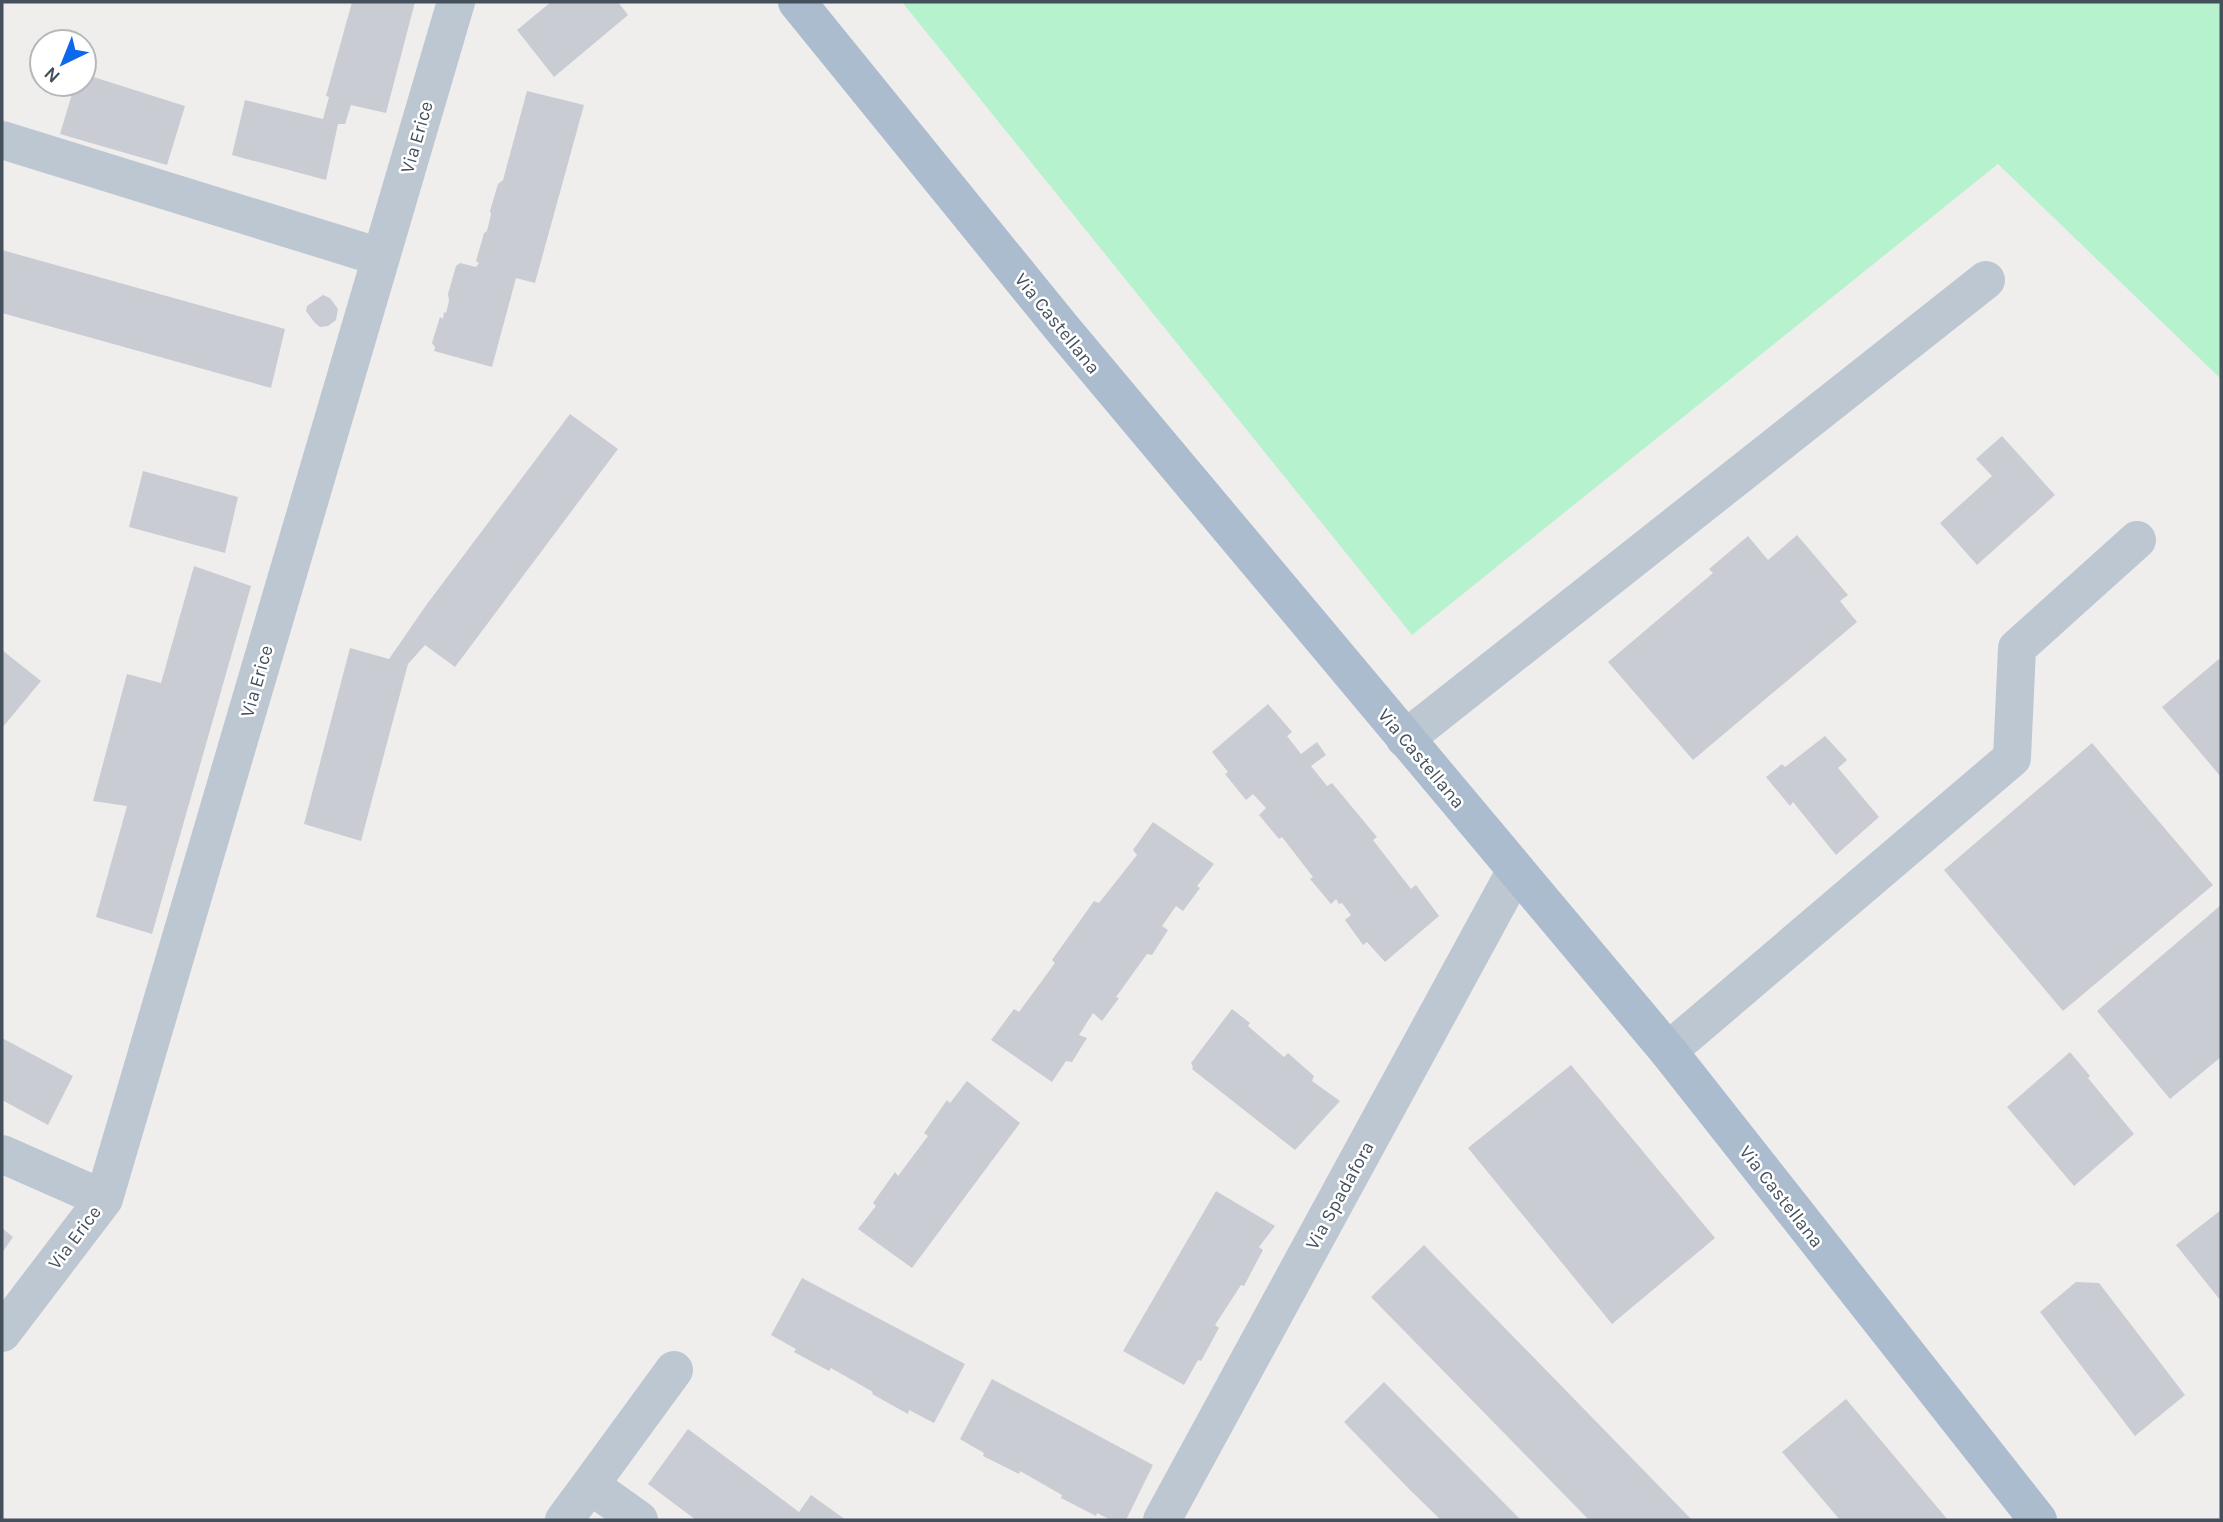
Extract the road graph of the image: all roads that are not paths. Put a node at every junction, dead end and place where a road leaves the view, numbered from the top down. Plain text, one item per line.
1 (456, 2) edge
2 (797, 2) edge
3 (2, 140) edge
4 (380, 257) junction
5 (1986, 280) dead end
6 (2137, 540) dead end
7 (1405, 738) junction
8 (1516, 870) junction
9 (1668, 1051) junction
10 (2, 1154) edge
11 (104, 1199) junction
12 (2, 1333) edge
13 (674, 1370) dead end
14 (590, 1485) junction
15 (564, 1520) edge
16 (639, 1520) edge
17 (1162, 1520) edge
18 (2038, 1520) edge

1 - 4 street, Via Erice
2 - 7 main road, Via Castellana
3 - 4 street
4 - 11 street, Via Erice
5 - 7 street
6 - 9 street
7 - 8 main road, Via Castellana
8 - 9 main road, Via Castellana
8 - 17 street, Via Spadafora
9 - 18 main road, Via Castellana
10 - 11 street
11 - 12 street, Via Erice
13 - 14 street
14 - 15 street
14 - 16 street

